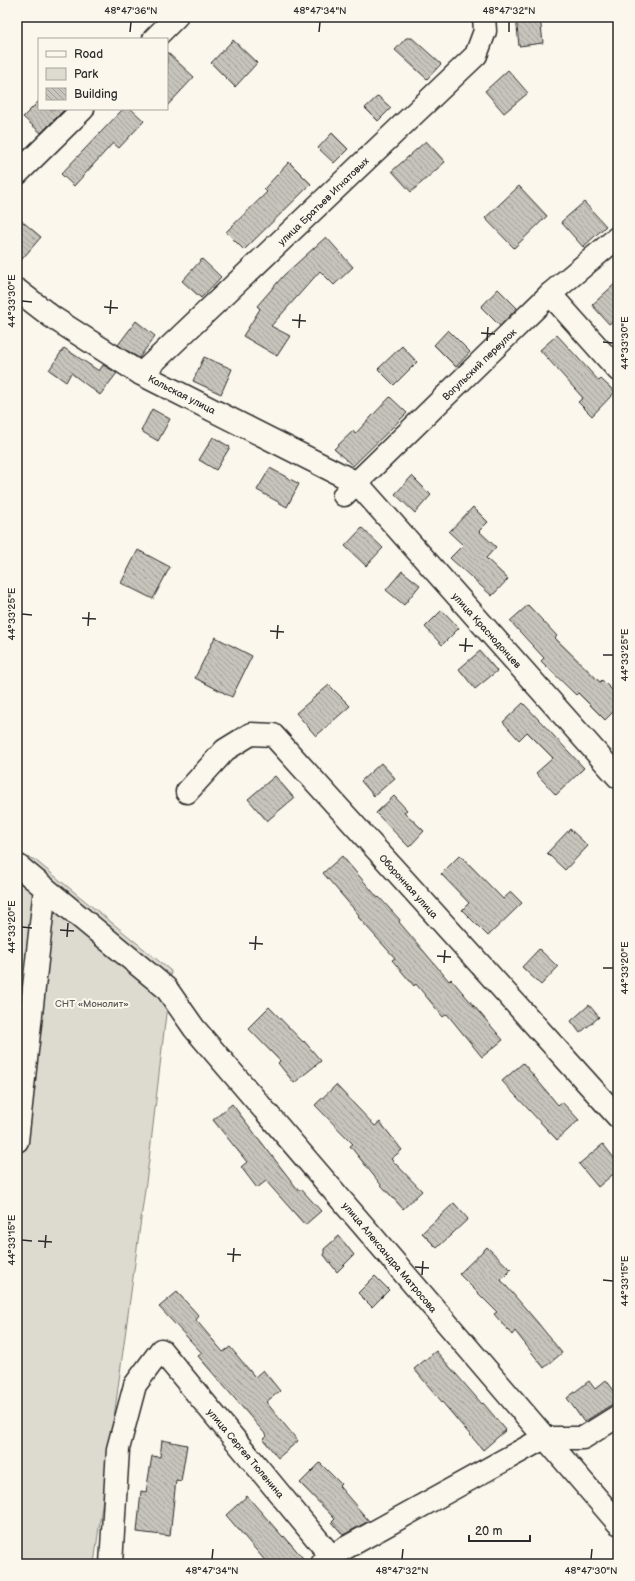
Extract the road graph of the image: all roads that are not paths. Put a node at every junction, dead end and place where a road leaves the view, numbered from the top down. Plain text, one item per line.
1 (176, 17) edge
2 (484, 17) edge
3 (155, 38) edge
4 (82, 110) edge
5 (17, 174) edge
6 (618, 237) edge
7 (17, 290) edge
8 (550, 294) junction
9 (618, 370) edge
10 (141, 374) junction
11 (350, 489) junction
12 (618, 777) edge
13 (187, 792) dead end
14 (17, 865) edge
15 (45, 888) junction
16 (618, 1117) edge
17 (17, 1141) edge
18 (618, 1416) edge
19 (544, 1438) junction
20 (618, 1524) edge
21 (326, 1560) edge
22 (111, 1564) edge

1 - 3 street
2 - 10 street, улица Братьев Игнатовых
4 - 5 street
6 - 8 street, Вогульский переулок
7 - 10 street, Кольская улица
8 - 9 street
8 - 11 street, Вогульский переулок
10 - 11 street, Кольская улица
11 - 12 street, улица Краснодонцев
13 - 16 street, Оборонная улица
14 - 15 street, улица Александра Матросова
15 - 17 street
15 - 19 street, улица Александра Матросова
18 - 19 street
19 - 20 street, улица Александра Матросова
19 - 21 street
21 - 22 street, улица Сергея Тюленина

